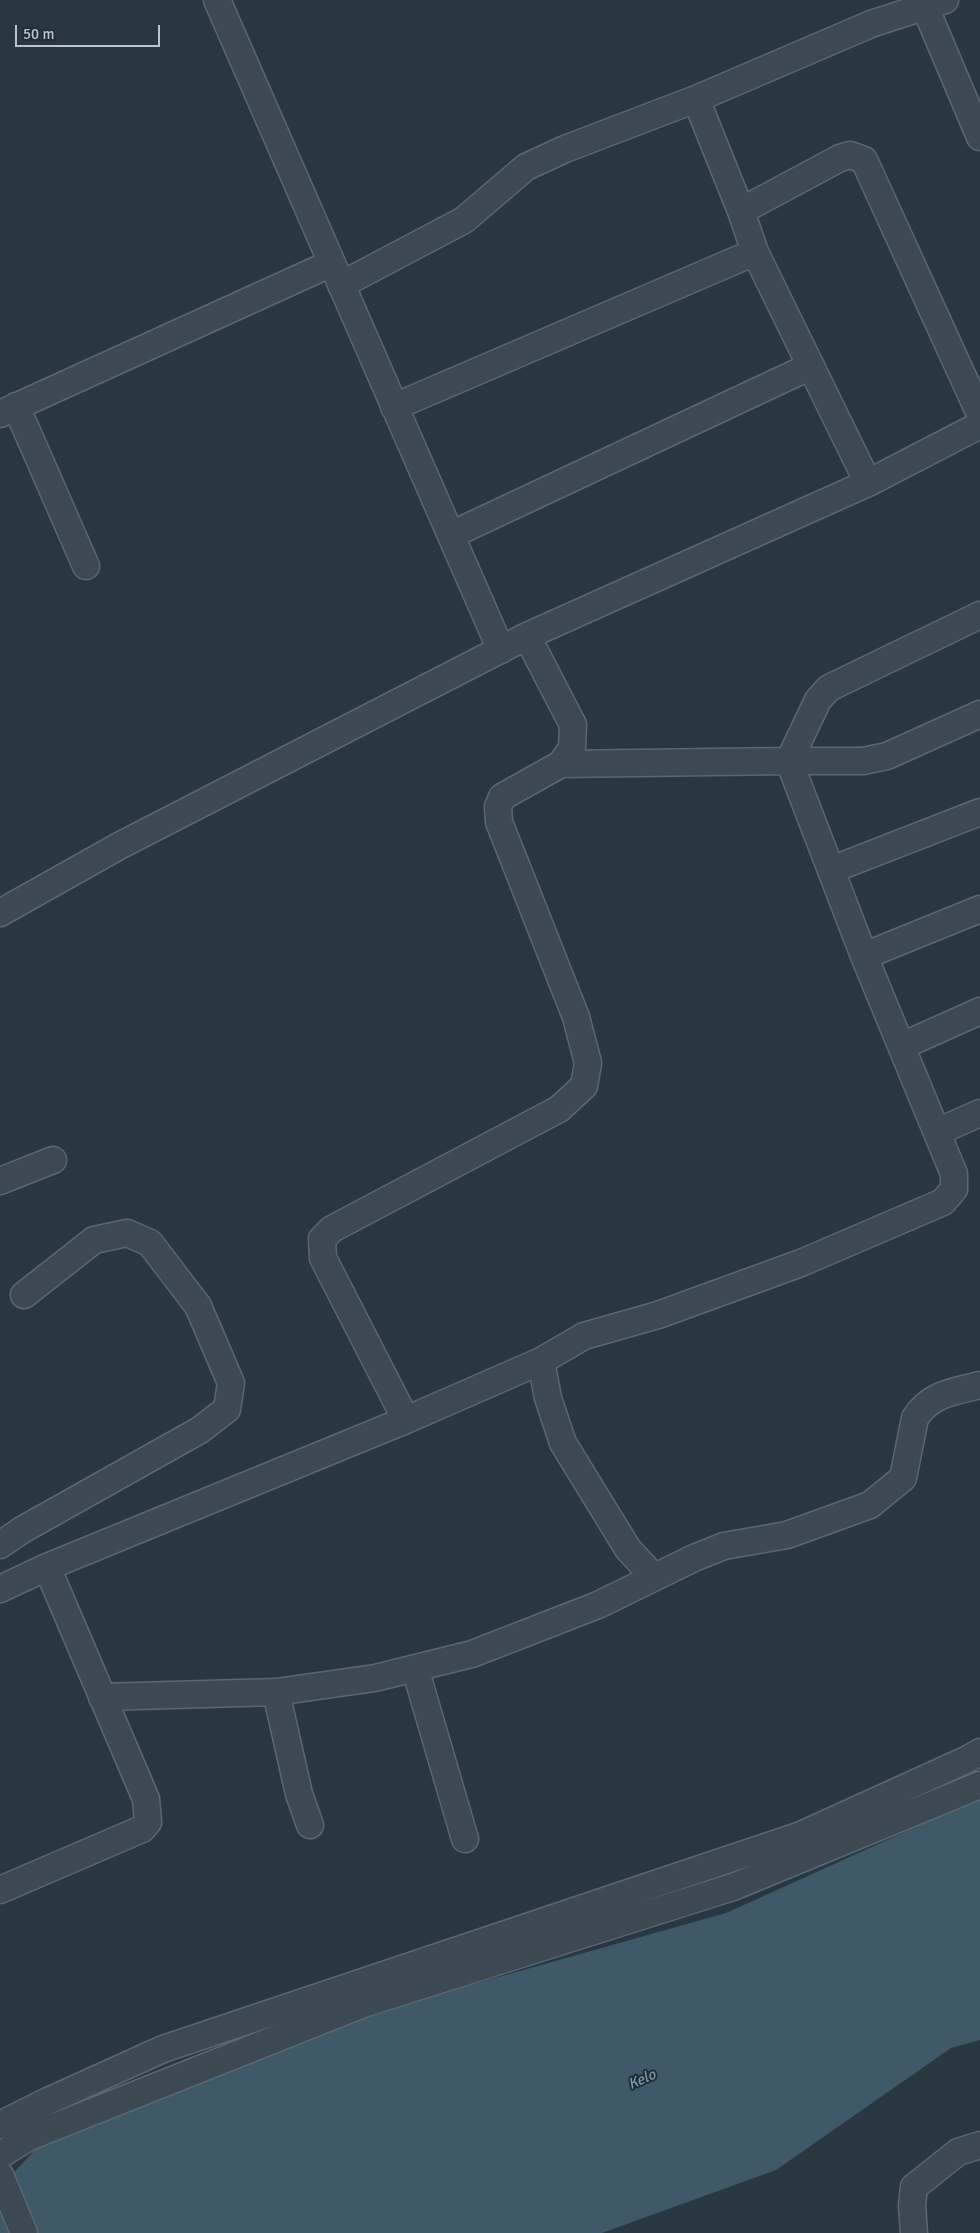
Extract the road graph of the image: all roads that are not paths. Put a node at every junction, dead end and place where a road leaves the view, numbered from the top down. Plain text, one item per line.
1 (217, 0) edge
2 (935, 4) edge
3 (696, 99) junction
4 (980, 138) edge
5 (741, 211) junction
6 (755, 252) junction
7 (336, 274) junction
8 (811, 366) junction
9 (394, 407) junction
10 (8, 410) edge
11 (978, 429) edge
12 (868, 482) junction
13 (451, 535) junction
14 (86, 566) dead end
15 (980, 615) edge
16 (527, 636) junction
17 (501, 650) junction
18 (980, 714) edge
19 (789, 760) junction
20 (561, 764) junction
21 (980, 812) edge
22 (831, 870) junction
23 (980, 909) edge
24 (0, 913) edge
25 (864, 956) junction
26 (980, 1011) edge
27 (902, 1046) junction
28 (980, 1113) edge
29 (937, 1132) junction
30 (53, 1160) dead end
31 (0, 1181) edge
32 (24, 1295) dead end
33 (541, 1361) junction
34 (980, 1385) edge
35 (406, 1420) junction
36 (0, 1545) edge
37 (47, 1567) junction
38 (654, 1578) junction
39 (0, 1589) edge
40 (415, 1668) junction
41 (276, 1692) junction
42 (102, 1697) junction
43 (980, 1752) edge
44 (980, 1785) edge
45 (310, 1824) dead end
46 (465, 1839) dead end
47 (0, 1890) edge
48 (0, 2125) edge
49 (980, 2145) edge
50 (0, 2155) edge
51 (0, 2175) edge
52 (24, 2233) edge
53 (914, 2233) edge

1 - 7 street
2 - 3 street
2 - 4 street
3 - 5 street
3 - 7 street
5 - 6 street
5 - 11 street
6 - 8 street
6 - 9 street
7 - 9 street
7 - 10 street
8 - 12 street
8 - 13 street
9 - 13 street
10 - 14 street
11 - 12 street
12 - 16 street
13 - 17 street
15 - 19 street
16 - 17 street
16 - 20 street
17 - 24 street
18 - 19 street
19 - 20 street
19 - 22 street
20 - 35 street
21 - 22 street
22 - 25 street
23 - 25 street
25 - 27 street
26 - 27 street
27 - 29 street
28 - 29 street
29 - 33 street
30 - 31 street
32 - 36 street
33 - 35 street
33 - 38 street
34 - 38 street
35 - 37 street
37 - 39 street
37 - 42 street
38 - 40 street
40 - 41 street
40 - 46 street
41 - 42 street
41 - 45 street
42 - 47 street
43 - 48 street
44 - 50 street
49 - 53 street
51 - 52 street

